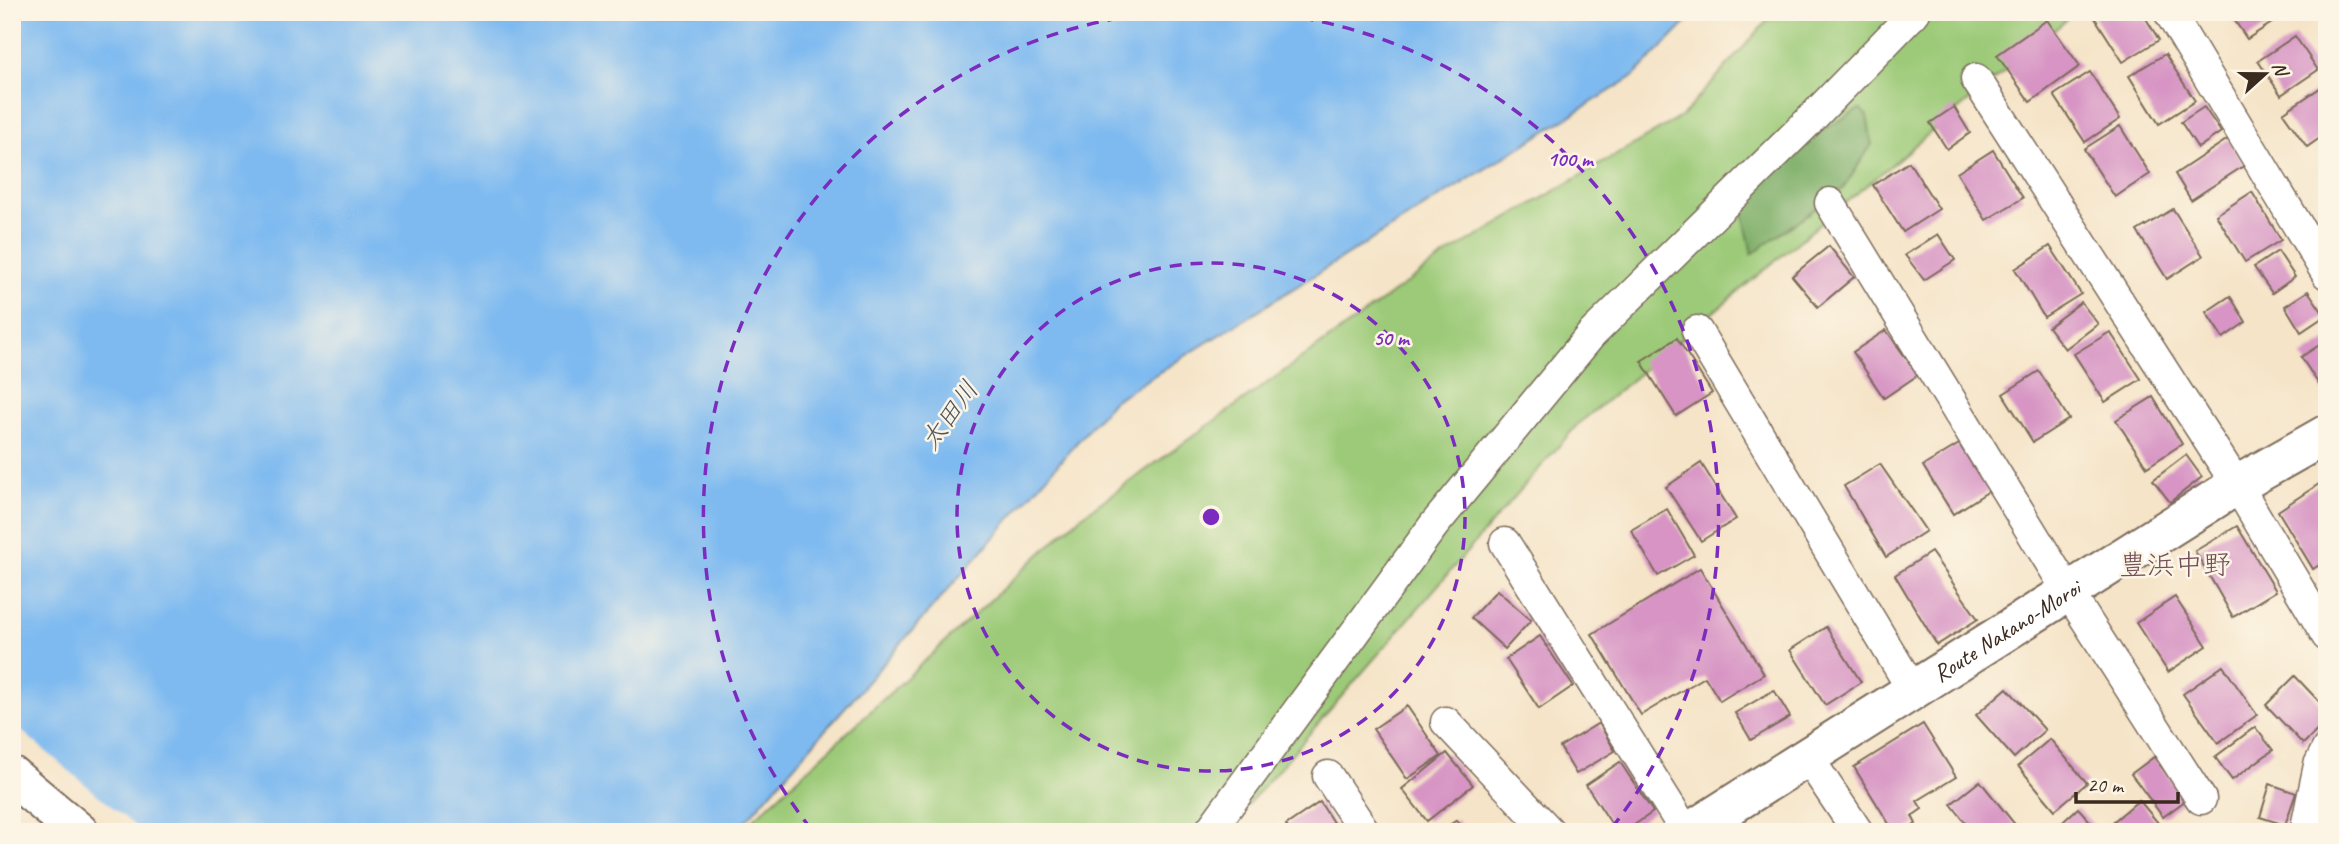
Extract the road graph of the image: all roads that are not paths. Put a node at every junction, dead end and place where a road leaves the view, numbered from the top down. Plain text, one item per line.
1 (1915, 12) edge
2 (2169, 12) edge
3 (1976, 79) dead end
4 (1830, 203) dead end
5 (2327, 274) edge
6 (1697, 331) dead end
7 (2327, 434) edge
8 (2237, 485) junction
9 (1505, 543) dead end
10 (2069, 593) junction
11 (2327, 636) edge
12 (1912, 689) junction
13 (1446, 722) dead end
14 (2327, 749) edge
15 (1807, 756) junction
16 (12, 776) edge
17 (1328, 776) dead end
18 (2201, 799) dead end
19 (79, 832) edge
20 (1209, 832) edge
21 (1365, 832) edge
22 (1550, 832) edge
23 (1688, 832) edge
24 (1858, 832) edge
25 (2305, 832) edge

1 - 20 street
2 - 5 street
3 - 8 street
4 - 10 street
6 - 12 street
7 - 8 main road, Route Nakano-Moroi
8 - 10 main road, Route Nakano-Moroi
8 - 11 street
9 - 23 street
10 - 12 main road, Route Nakano-Moroi
10 - 18 street
12 - 15 main road, Route Nakano-Moroi
13 - 22 street
14 - 25 street
15 - 23 main road, Route Nakano-Moroi
15 - 24 street
16 - 19 main road
17 - 21 street

